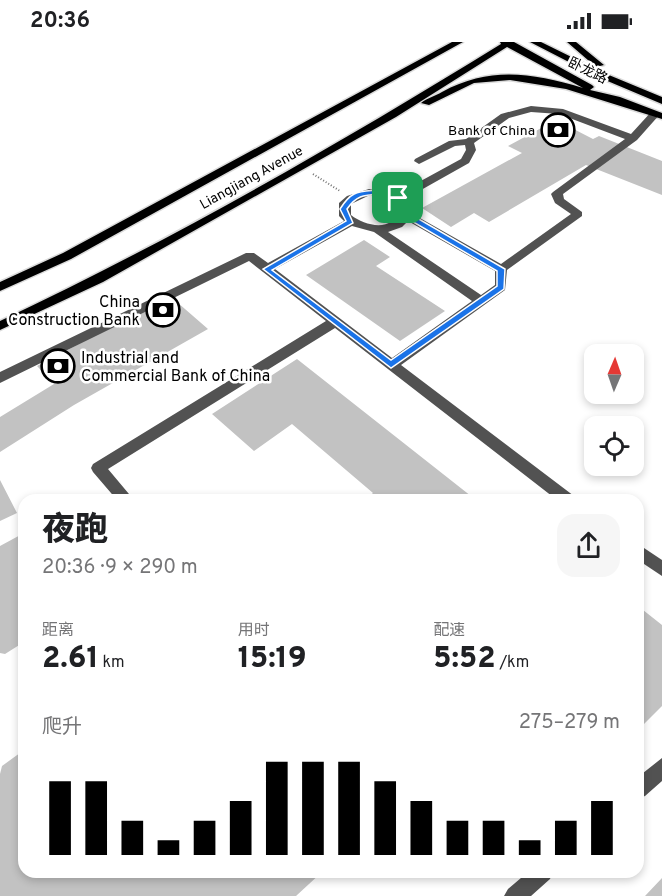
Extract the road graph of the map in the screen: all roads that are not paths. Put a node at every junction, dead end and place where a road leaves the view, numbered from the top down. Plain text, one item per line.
1 (434, 42) edge
2 (459, 42) edge
3 (534, 42) edge
4 (571, 42) edge
5 (507, 43) edge
6 (416, 66) junction
7 (662, 100) edge
8 (626, 103) junction
9 (392, 115) junction
10 (659, 115) edge
11 (633, 138) junction
12 (469, 142) junction
13 (419, 161) dead end
14 (398, 198) junction
15 (406, 215) junction
16 (351, 222) junction
17 (377, 229) junction
18 (267, 269) junction
19 (501, 269) junction
20 (0, 287) edge
21 (480, 301) junction
22 (334, 322) junction
23 (0, 326) edge
24 (391, 365) junction
25 (0, 378) edge
26 (122, 494) edge
27 (561, 494) edge
28 (644, 556) edge
29 (662, 569) edge
30 (662, 768) edge
31 (644, 784) edge
32 (536, 878) edge
33 (515, 896) edge

1 - 6 main road
2 - 6 main road, Liangjiang Avenue
3 - 7 main road, 卧龙路
4 - 7 main road
5 - 8 main road, 卧龙路
5 - 9 main road, Liangjiang Avenue
6 - 20 main road, Liangjiang Avenue
8 - 9 main road
8 - 10 main road, 卧龙路
9 - 23 main road, Liangjiang Avenue
10 - 11 street
11 - 12 street
11 - 19 street
12 - 13 street
12 - 14 street
14 - 15 street
14 - 16 street
15 - 17 street
15 - 19 street
16 - 17 street
16 - 18 street
17 - 21 street
18 - 22 street
18 - 25 street
19 - 21 street
21 - 24 street
22 - 24 street
22 - 26 street
24 - 27 street
28 - 29 street
30 - 31 street
32 - 33 street

